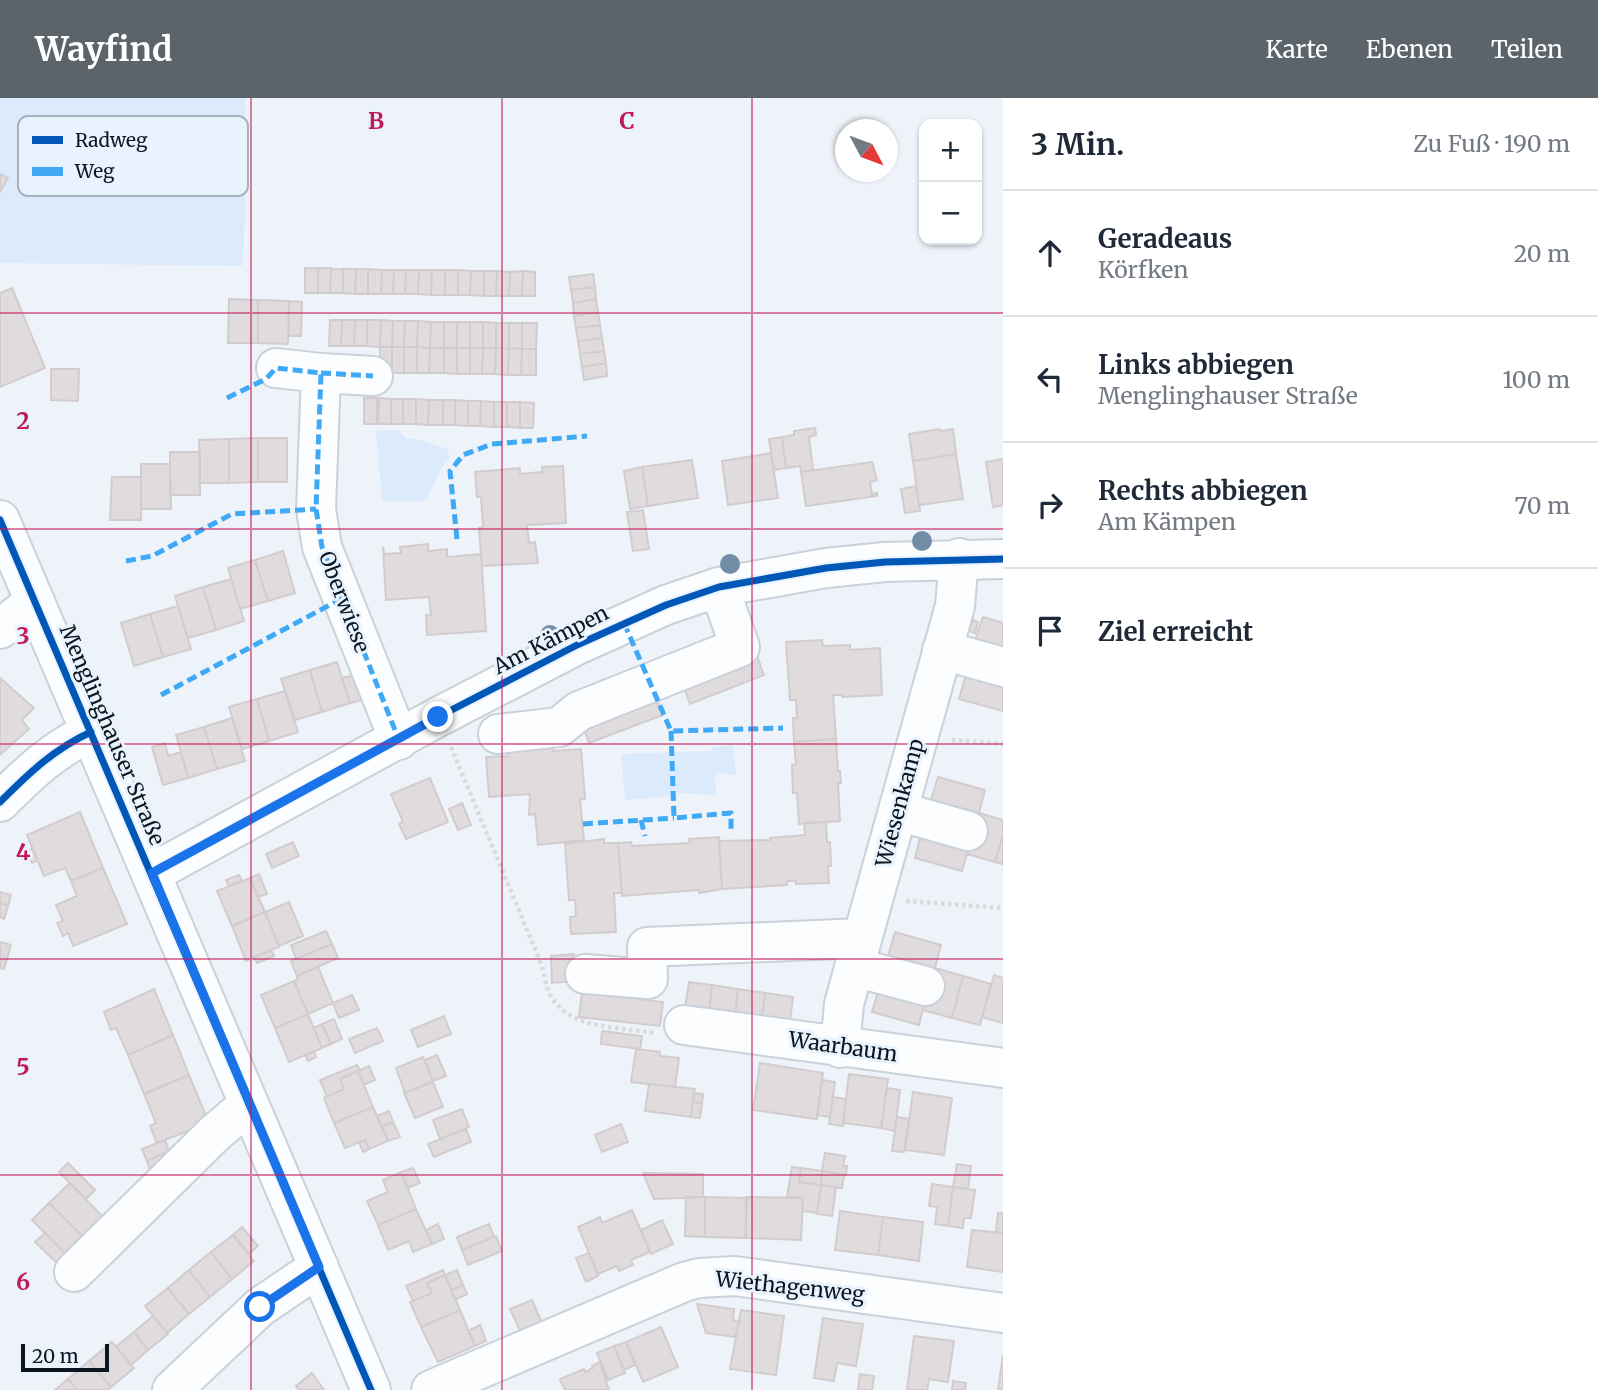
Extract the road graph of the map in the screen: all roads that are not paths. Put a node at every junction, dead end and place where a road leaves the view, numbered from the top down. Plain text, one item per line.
1 (276, 369) dead end
2 (321, 373) junction
3 (373, 376) dead end
4 (0, 520) edge
5 (960, 558) junction
6 (1003, 559) edge
7 (719, 587) junction
8 (36, 601) junction
9 (0, 629) edge
10 (942, 650) junction
11 (1003, 667) edge
12 (91, 732) junction
13 (498, 734) dead end
14 (399, 740) junction
15 (0, 802) edge
16 (898, 811) junction
17 (968, 831) dead end
18 (152, 873) junction
19 (858, 952) junction
20 (585, 974) dead end
21 (925, 986) dead end
22 (684, 1025) road end
23 (840, 1048) junction
24 (1003, 1068) edge
25 (249, 1104) junction
26 (319, 1267) junction
27 (74, 1272) dead end
28 (1003, 1313) edge
29 (172, 1390) edge
30 (371, 1390) edge
31 (431, 1390) edge

1 - 2 street
2 - 3 street
2 - 14 street, Oberwiese
4 - 8 street, Menglinghauser Straße
5 - 6 street, Am Kämpen
5 - 7 street, Am Kämpen
5 - 10 street, Wiesenkamp
7 - 13 street
7 - 14 street, Am Kämpen
8 - 9 street
8 - 12 street, Menglinghauser Straße
10 - 11 street
10 - 16 street, Wiesenkamp
12 - 15 street
12 - 18 street, Menglinghauser Straße
14 - 18 street, Am Kämpen
16 - 17 street
16 - 19 street, Wiesenkamp
18 - 25 street, Menglinghauser Straße
19 - 20 street
19 - 21 street
19 - 23 street, Wiesenkamp
22 - 23 street, Waarbaum
23 - 24 street, Waarbaum
25 - 26 street, Menglinghauser Straße
25 - 27 street
26 - 29 street
26 - 30 street, Menglinghauser Straße
28 - 31 street, Wiethagenweg

